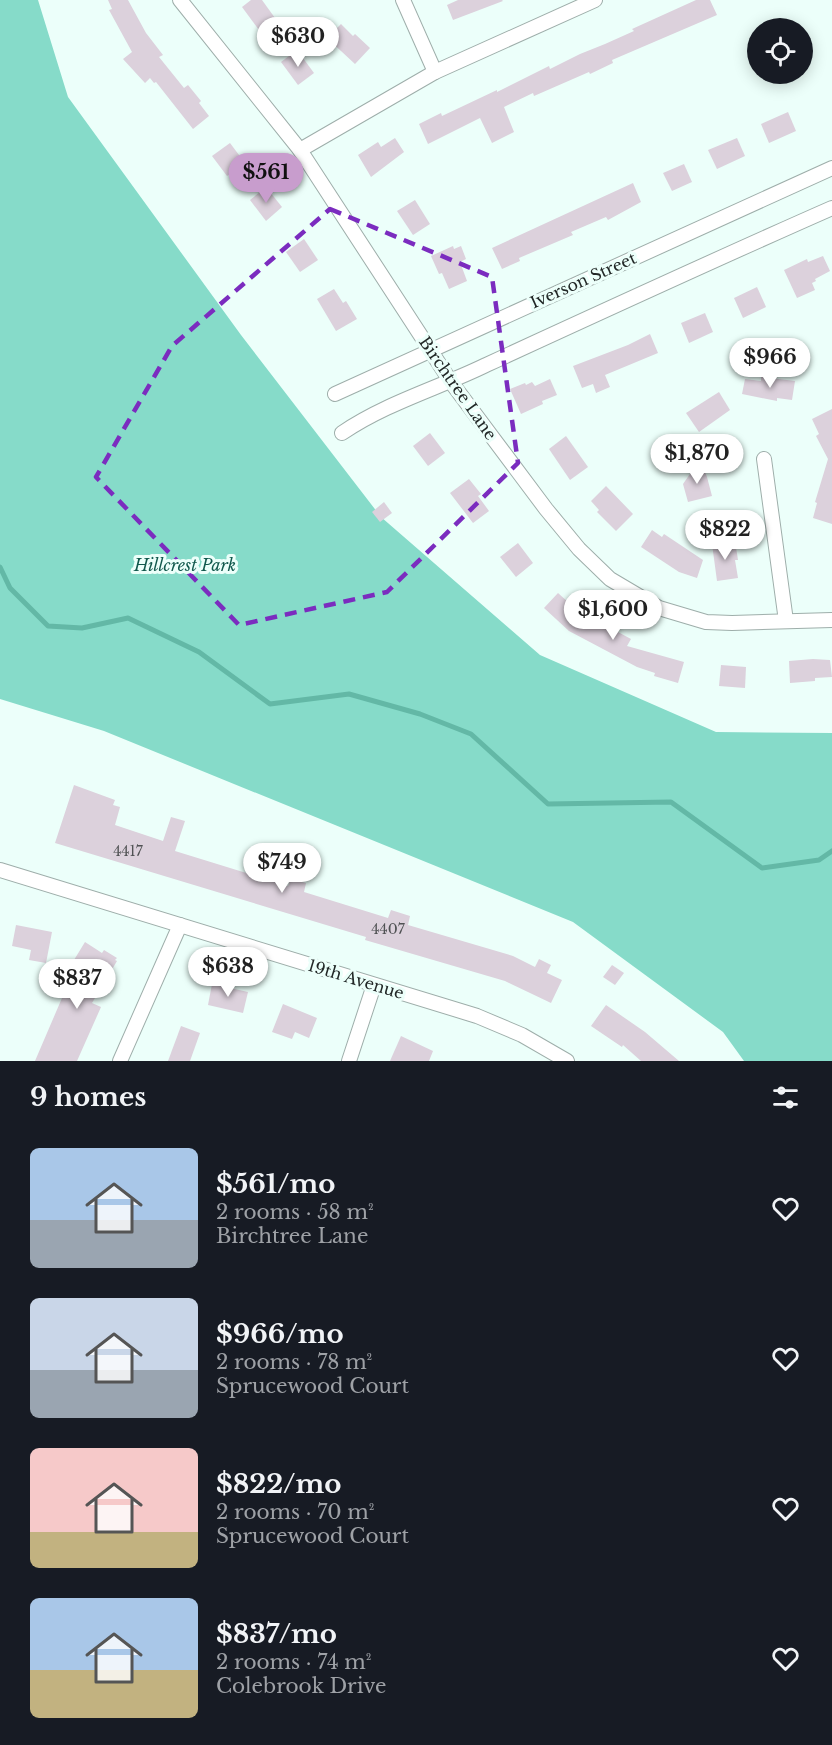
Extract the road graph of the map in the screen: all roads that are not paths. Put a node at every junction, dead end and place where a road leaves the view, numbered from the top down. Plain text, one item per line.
1 (180, 0) edge
2 (403, 0) edge
3 (595, 0) edge
4 (435, 72) junction
5 (300, 150) junction
6 (832, 168) edge
7 (832, 208) edge
8 (430, 350) junction
9 (451, 382) junction
10 (335, 394) dead end
11 (342, 433) dead end
12 (764, 459) dead end
13 (832, 620) edge
14 (786, 621) junction
15 (0, 870) edge
16 (180, 925) junction
17 (374, 985) junction
18 (561, 1059) edge
19 (120, 1061) edge
20 (349, 1061) edge

1 - 5 street, Birchtree Lane
2 - 4 street
3 - 4 street
4 - 5 street
5 - 8 street, Birchtree Lane
6 - 8 street, Iverson Street
7 - 9 street
8 - 9 street, Birchtree Lane
8 - 10 street, Iverson Street
9 - 11 street
9 - 14 street, Birchtree Lane
12 - 14 street
13 - 14 street, Birchtree Lane
15 - 16 street, 19th Avenue
16 - 17 street, 19th Avenue
16 - 19 street
17 - 18 street, 19th Avenue
17 - 20 street

